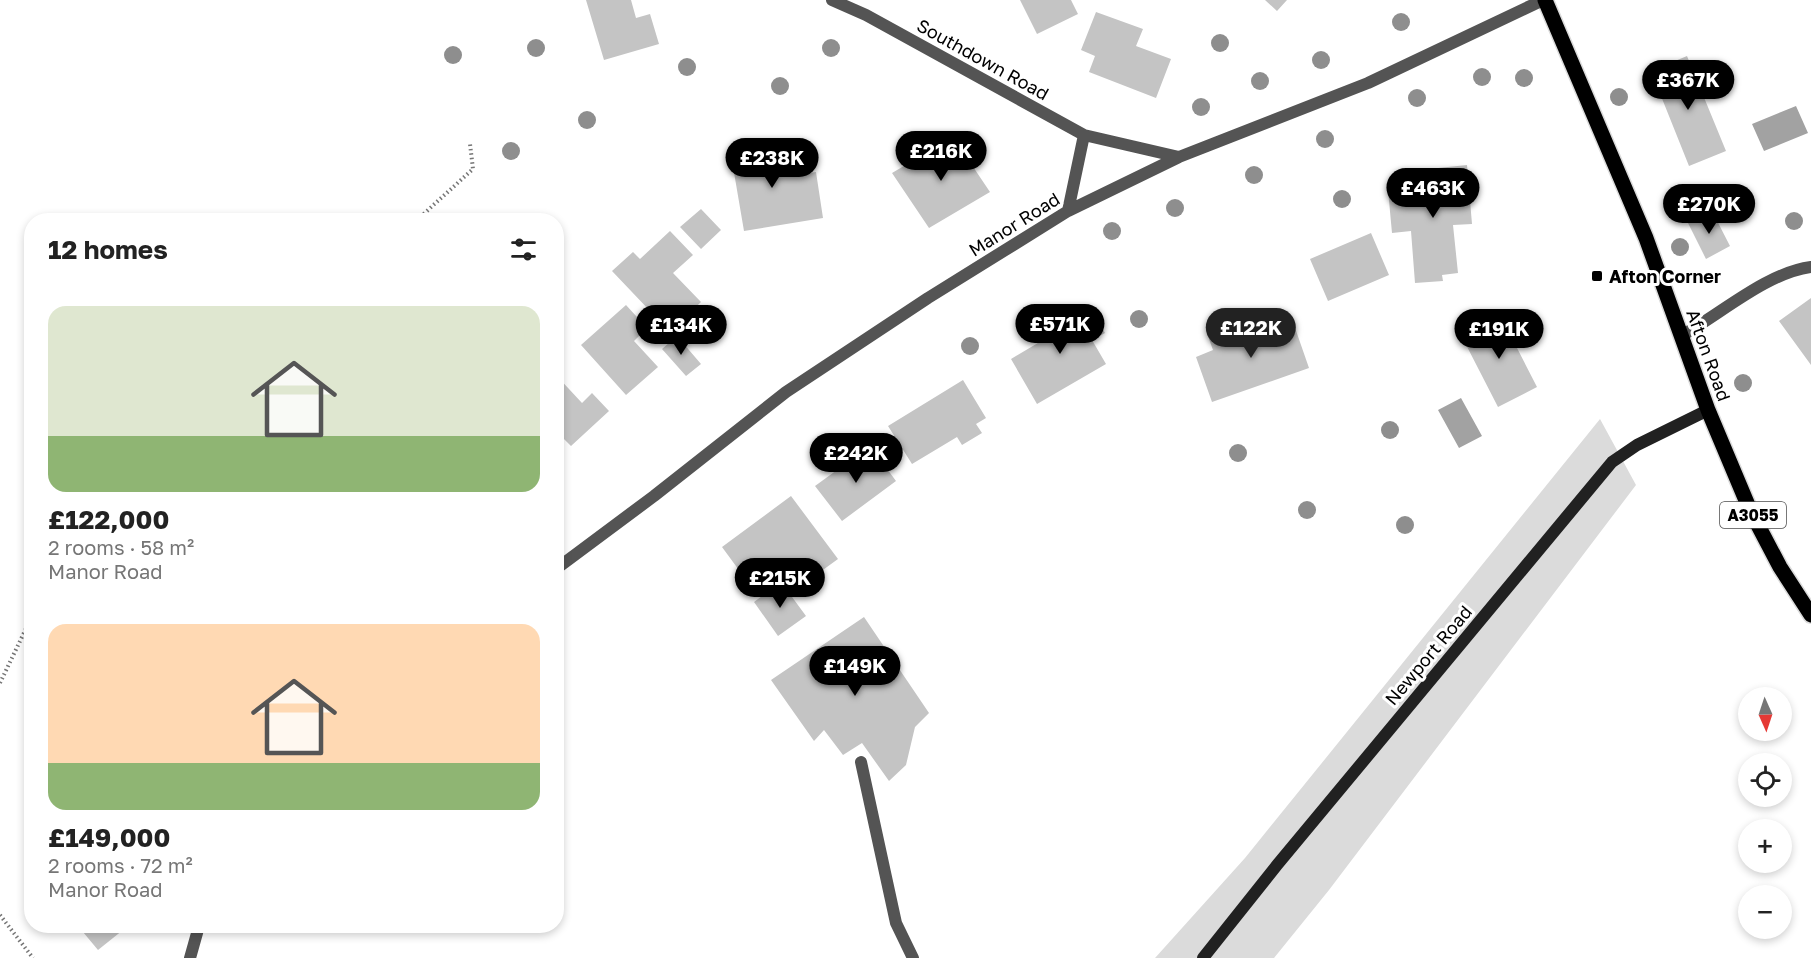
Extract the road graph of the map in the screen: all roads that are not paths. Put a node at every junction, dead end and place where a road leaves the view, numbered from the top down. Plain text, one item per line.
1 (832, 0) edge
2 (1544, 0) edge
3 (1084, 135) junction
4 (1179, 157) junction
5 (1068, 211) junction
6 (1811, 267) edge
7 (1682, 336) junction
8 (1708, 410) junction
9 (564, 563) edge
10 (1811, 615) edge
11 (861, 762) dead end
12 (197, 933) edge
13 (190, 958) edge
14 (913, 958) edge
15 (1203, 958) edge

1 - 3 street, Southdown Road
2 - 4 street, Manor Road
2 - 7 main road, Afton Road / A3055
3 - 4 street, Southdown Road
3 - 5 street
4 - 5 street, Manor Road
5 - 9 street, Manor Road
6 - 7 street
7 - 8 main road, Afton Road / A3055
8 - 10 main road, Afton Road / A3055
8 - 15 main road, Newport Road
11 - 14 street
12 - 13 street

